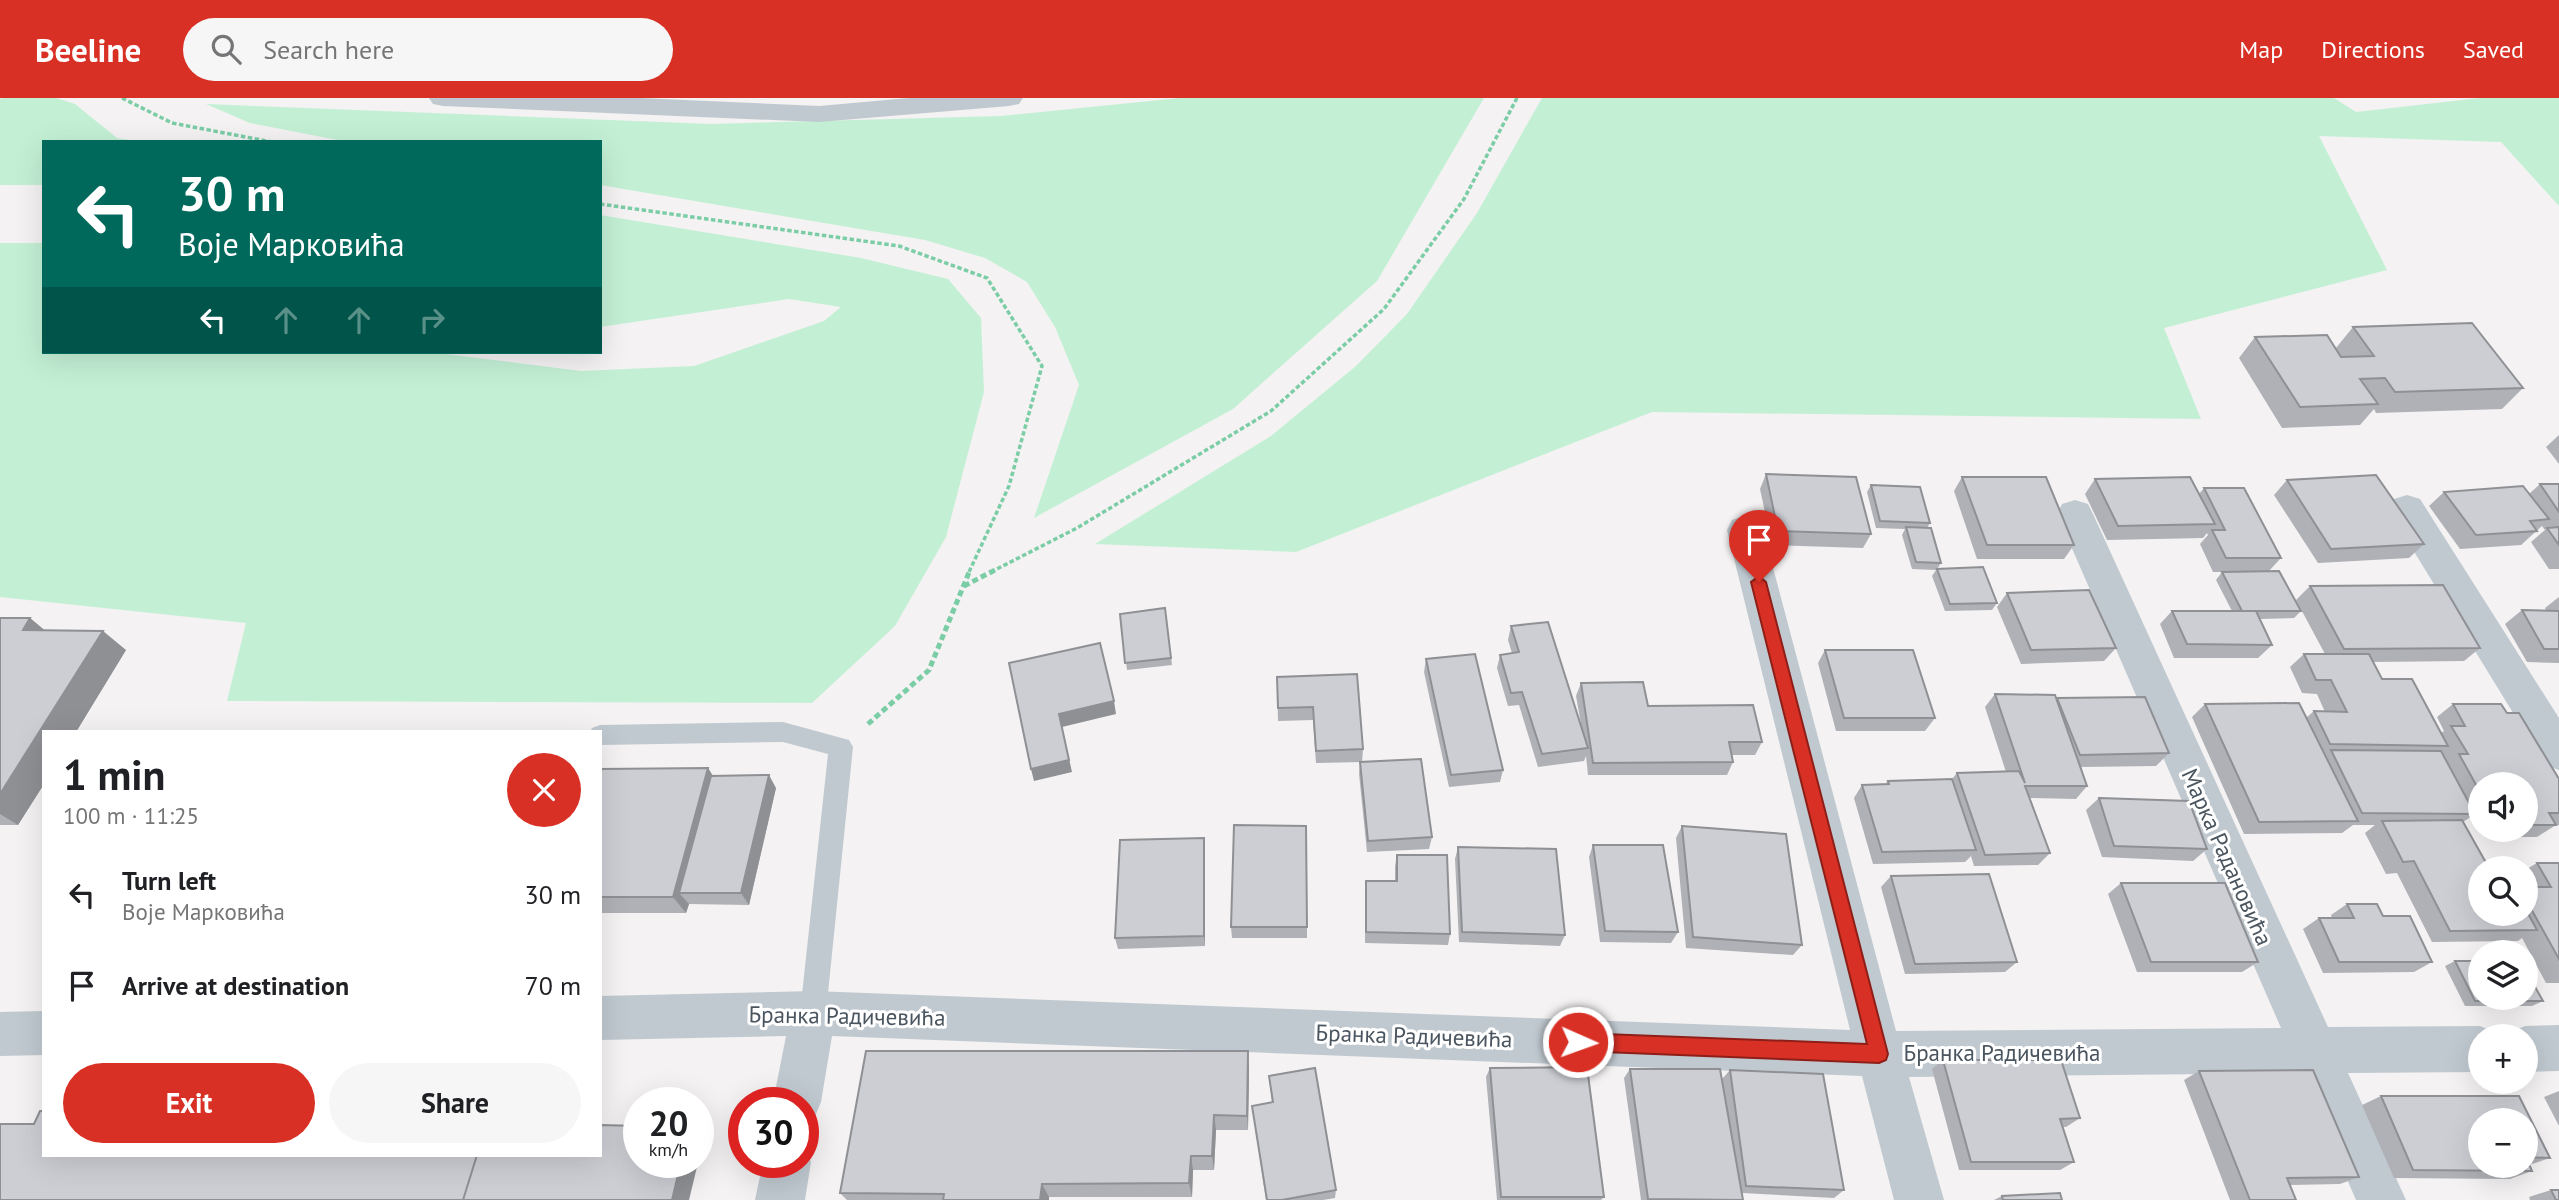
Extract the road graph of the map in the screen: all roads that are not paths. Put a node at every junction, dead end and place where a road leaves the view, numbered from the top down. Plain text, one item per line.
1 (443, 98) edge
2 (1009, 98) edge
3 (2407, 509) dead end
4 (2075, 514) dead end
5 (1745, 530) dead end
6 (602, 735) edge
7 (2559, 753) edge
8 (813, 1013) junction
9 (602, 1018) edge
10 (42, 1033) edge
11 (0, 1034) edge
12 (2559, 1048) edge
13 (2468, 1049) edge
14 (2538, 1049) edge
15 (2313, 1050) junction
16 (1879, 1054) junction
17 (800, 1087) edge
18 (784, 1178) edge
19 (780, 1200) edge
20 (1919, 1200) edge
21 (2381, 1200) edge

1 - 2 street
3 - 7 street
4 - 15 street, Марка Радановића
5 - 16 street
6 - 8 lane
8 - 9 street, Бранка Радичевића
8 - 16 street, Бранка Радичевића
8 - 17 street
10 - 11 street
12 - 14 street
13 - 15 street, Бранка Радичевића
15 - 16 street, Бранка Радичевића
15 - 21 street, Марка Радановића
16 - 20 street
18 - 19 street

